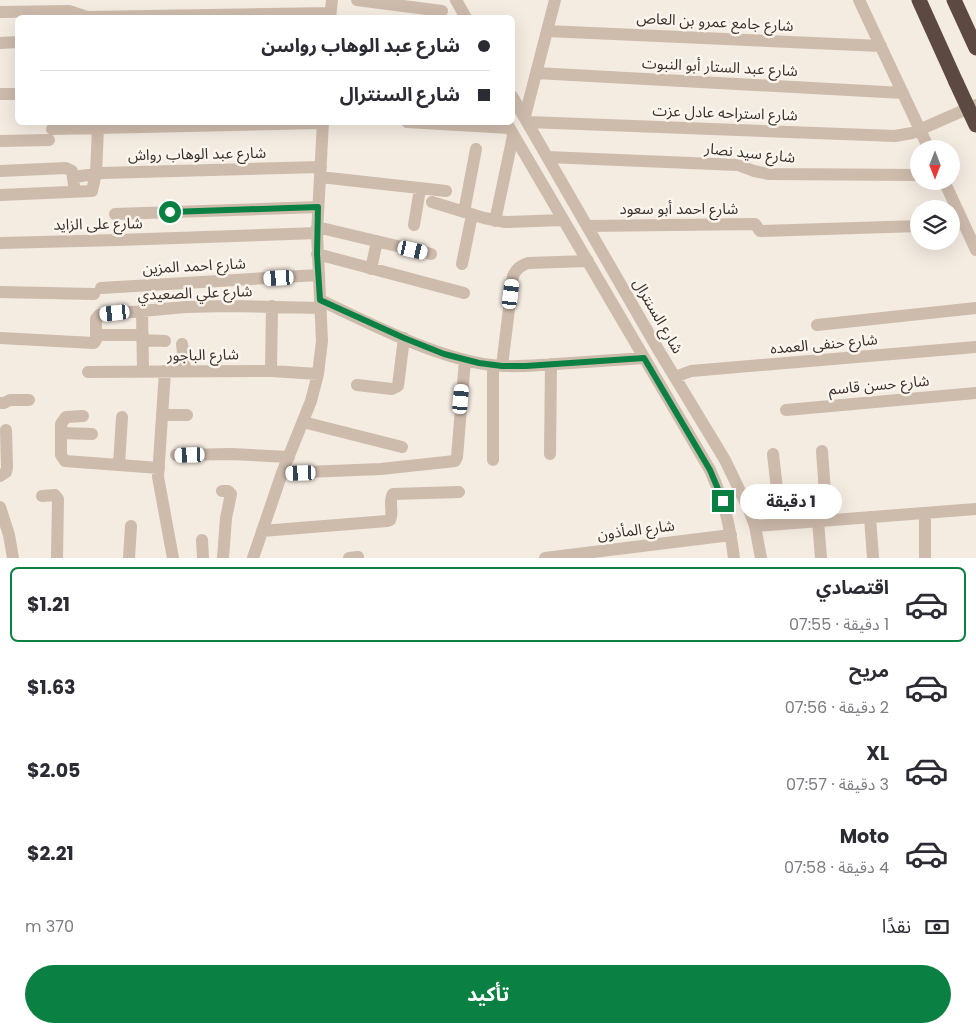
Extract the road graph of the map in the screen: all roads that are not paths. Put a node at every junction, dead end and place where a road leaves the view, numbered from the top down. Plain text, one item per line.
1 (332, 0) edge
2 (357, 0) edge
3 (456, 0) edge
4 (555, 0) edge
5 (860, 0) edge
6 (919, 0) edge
7 (954, 0) edge
8 (441, 9) edge
9 (0, 12) edge
10 (82, 15) edge
11 (330, 15) edge
12 (464, 15) edge
13 (547, 30) junction
14 (15, 42) edge
15 (0, 43) edge
16 (881, 46) junction
17 (976, 48) edge
18 (536, 73) junction
19 (903, 93) junction
20 (0, 94) edge
21 (15, 94) edge
22 (515, 101) edge
23 (976, 105) edge
24 (526, 119) junction
25 (233, 125) edge
26 (323, 125) edge
27 (451, 125) edge
28 (976, 125) edge
29 (98, 128) junction
30 (919, 128) junction
31 (509, 129) edge
32 (924, 140) edge
33 (0, 141) edge
34 (476, 149) dead end
35 (547, 157) junction
36 (0, 171) edge
37 (321, 172) junction
38 (96, 174) junction
39 (910, 175) edge
40 (74, 177) junction
41 (420, 188) junction
42 (446, 191) dead end
43 (74, 193) junction
44 (0, 195) edge
45 (432, 202) dead end
46 (318, 207) junction
47 (468, 213) junction
48 (115, 214) dead end
49 (563, 220) junction
50 (494, 221) junction
51 (414, 225) dead end
52 (587, 226) junction
53 (910, 226) edge
54 (960, 227) edge
55 (317, 230) junction
56 (377, 241) junction
57 (0, 243) edge
58 (976, 250) edge
59 (317, 254) junction
60 (431, 254) dead end
61 (588, 261) junction
62 (462, 264) dead end
63 (371, 268) junction
64 (318, 276) junction
65 (0, 292) edge
66 (464, 292) dead end
67 (320, 304) junction
68 (272, 306) junction
69 (976, 308) edge
70 (142, 310) junction
71 (817, 325) dead end
72 (96, 336) junction
73 (0, 338) edge
74 (142, 338) junction
75 (404, 338) junction
76 (165, 341) dead end
77 (182, 344) dead end
78 (976, 347) edge
79 (644, 358) junction
80 (465, 360) junction
81 (551, 364) junction
82 (497, 365) junction
83 (271, 370) junction
84 (143, 371) junction
85 (165, 371) junction
86 (185, 371) junction
87 (88, 372) dead end
88 (318, 374) junction
89 (675, 377) junction
90 (358, 385) dead end
91 (976, 392) edge
92 (29, 400) dead end
93 (0, 402) edge
94 (786, 410) dead end
95 (162, 415) junction
96 (187, 415) dead end
97 (83, 416) dead end
98 (122, 417) dead end
99 (303, 422) junction
100 (6, 430) dead end
101 (61, 432) junction
102 (92, 434) dead end
103 (402, 447) dead end
104 (822, 451) dead end
105 (550, 454) dead end
106 (773, 454) dead end
107 (176, 456) dead end
108 (289, 457) junction
109 (493, 460) dead end
110 (119, 465) junction
111 (159, 468) junction
112 (282, 474) junction
113 (0, 476) edge
114 (222, 491) dead end
115 (458, 492) dead end
116 (42, 496) dead end
117 (0, 508) edge
118 (976, 509) edge
119 (749, 510) junction
120 (925, 513) junction
121 (728, 516) junction
122 (870, 517) junction
123 (822, 521) junction
124 (781, 524) junction
125 (131, 526) dead end
126 (755, 526) junction
127 (262, 531) junction
128 (731, 535) junction
129 (202, 540) dead end
130 (608, 554) edge
131 (13, 558) edge
132 (57, 558) edge
133 (129, 558) edge
134 (173, 558) edge
135 (203, 558) edge
136 (223, 558) edge
137 (253, 558) edge
138 (545, 558) edge
139 (734, 558) edge
140 (761, 558) edge
141 (821, 558) edge
142 (874, 558) edge
143 (925, 558) edge

1 - 11 street
2 - 8 street
3 - 12 street
4 - 13 street
5 - 16 street
6 - 28 highway, bridge
7 - 17 highway
9 - 10 street
13 - 16 street, شارع جامع عمرو بن العاص
13 - 18 street
14 - 15 street
16 - 19 street
18 - 19 street, شارع عبد الستار أبو النبوت
18 - 24 street
19 - 30 street
20 - 21 street
22 - 24 street, شارع السنترال
23 - 30 street, شارع استراحه عادل عزت
24 - 30 street, شارع استراحه عادل عزت
24 - 35 street, شارع السنترال
25 - 29 street
26 - 37 street
27 - 31 street
29 - 33 street
29 - 38 street
30 - 32 street
31 - 49 street
31 - 50 street
34 - 47 street
35 - 39 street, شارع سيد نصار
35 - 52 street, شارع السنترال
36 - 40 street
37 - 38 street, شارع عبد الوهاب رواش
37 - 41 street, شارع عبد الوهاب رواش
37 - 46 street
38 - 40 street, شارع عبد الوهاب رواش
38 - 43 street
40 - 43 street
41 - 42 street, شارع عبد الوهاب رواش
41 - 51 street
43 - 44 street
45 - 47 street
46 - 48 street
46 - 55 street
47 - 50 street
47 - 62 street
49 - 50 street
49 - 61 street
52 - 53 street, شارع احمد أبو سعود
52 - 89 street, شارع السنترال
54 - 58 street
55 - 56 street, شارع على الزايد
55 - 57 street, شارع على الزايد
55 - 59 street
56 - 60 street, شارع على الزايد
56 - 63 street
59 - 63 street
59 - 64 street
61 - 79 street
61 - 82 street
63 - 66 street
64 - 65 street, شارع احمد المزين
64 - 67 street
67 - 68 street, شارع علي الصعيدي
67 - 75 street
67 - 88 street
68 - 70 street, شارع علي الصعيدي
68 - 83 street
69 - 71 street
70 - 72 street, شارع علي الصعيدي
70 - 74 street
72 - 73 street
72 - 74 street
74 - 76 street
74 - 84 street
75 - 80 street
75 - 90 street
77 - 86 street
78 - 89 street, شارع حنفى العمده
79 - 81 street
79 - 121 street
80 - 82 street
80 - 112 street
81 - 82 street
81 - 105 street
82 - 109 street
83 - 86 street, شارع الباجور
83 - 88 street, شارع الباجور
84 - 85 street, شارع الباجور
84 - 87 street, شارع الباجور
85 - 86 street, شارع الباجور
85 - 95 street
88 - 99 street
89 - 119 street, شارع السنترال
91 - 94 street, شارع حسن قاسم
92 - 93 street
95 - 96 street
95 - 111 street
97 - 101 street
98 - 110 street
99 - 103 street
99 - 108 street
100 - 113 street
101 - 102 street
101 - 110 street
104 - 123 street
106 - 124 street
107 - 108 street
108 - 112 street
110 - 111 street
111 - 134 street
112 - 127 street
114 - 136 street
115 - 127 street
116 - 132 street
117 - 131 street
118 - 120 street
119 - 121 street
119 - 126 street, شارع السنترال
120 - 122 street
120 - 143 street
121 - 128 street
122 - 123 street
122 - 142 street
123 - 124 street
123 - 141 street
124 - 126 street
125 - 133 street
126 - 140 street, شارع السنترال
127 - 137 street
128 - 130 street, شارع المأذون
128 - 139 street
129 - 135 street
130 - 138 street, شارع المأذون

